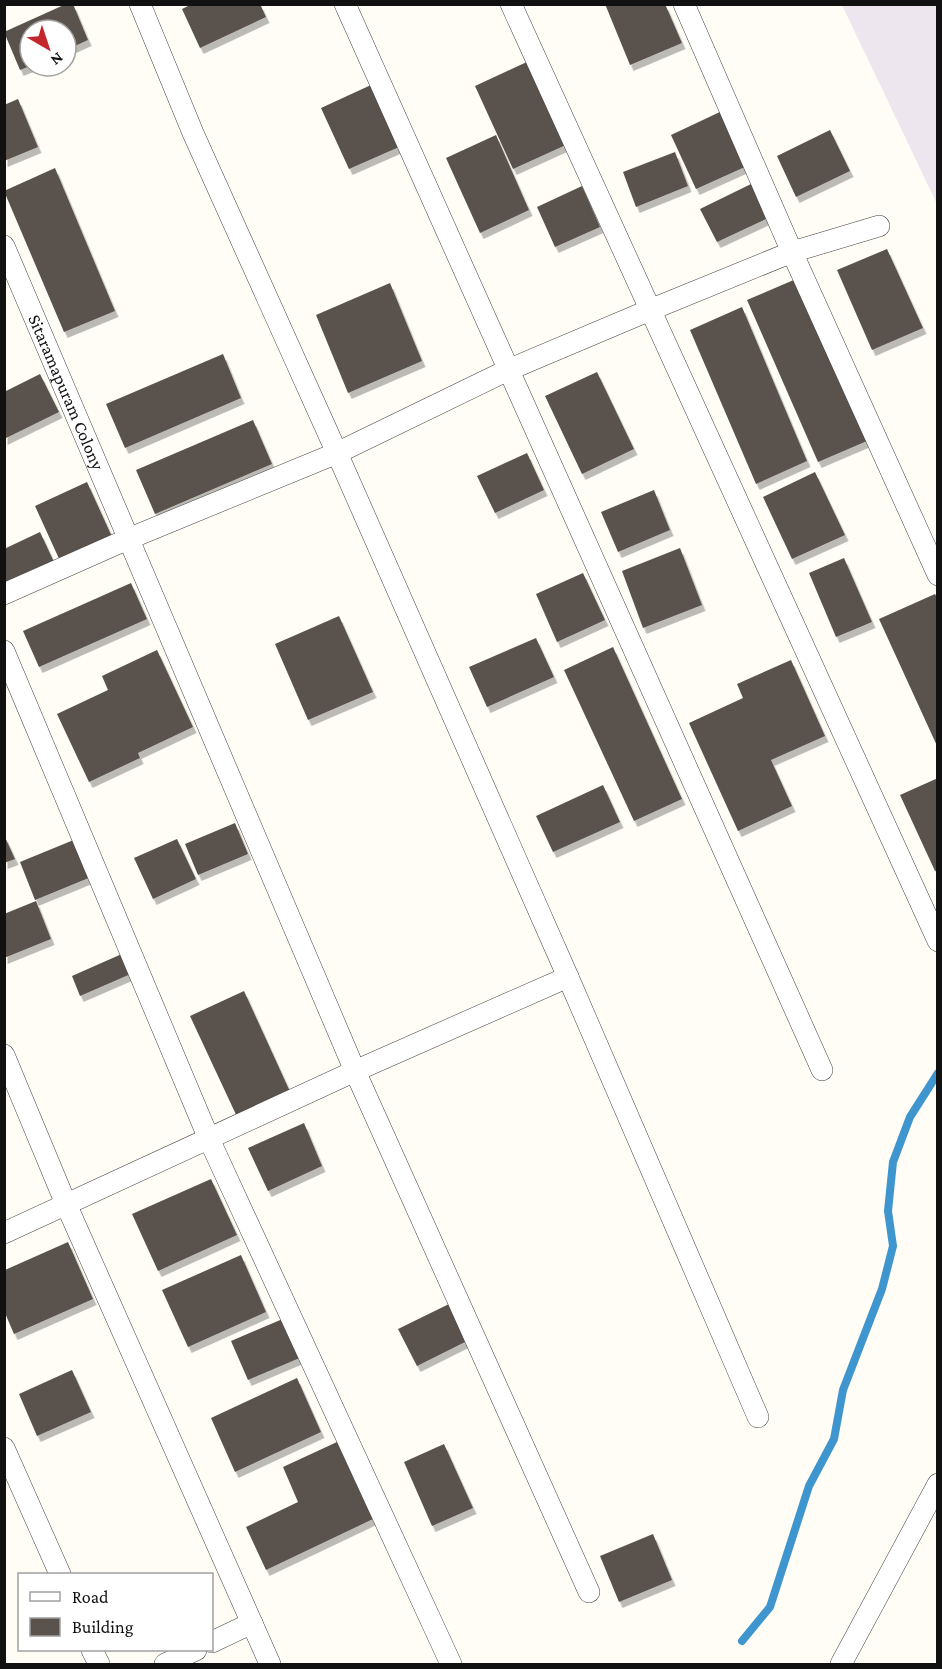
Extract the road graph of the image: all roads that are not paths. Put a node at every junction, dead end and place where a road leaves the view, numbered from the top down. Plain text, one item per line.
1 (140, 4) edge
2 (345, 4) edge
3 (511, 4) edge
4 (684, 4) edge
5 (879, 226) dead end
6 (4, 246) edge
7 (792, 252) junction
8 (650, 310) junction
9 (508, 370) junction
10 (338, 453) junction
11 (129, 539) junction
12 (938, 575) edge
13 (4, 594) edge
14 (4, 651) edge
15 (938, 941) edge
16 (568, 976) junction
17 (4, 1055) edge
18 (822, 1070) dead end
19 (355, 1071) junction
20 (209, 1139) junction
21 (66, 1204) junction
22 (4, 1233) edge
23 (758, 1417) dead end
24 (4, 1448) edge
25 (938, 1484) edge
26 (59, 1573) edge
27 (589, 1592) dead end
28 (252, 1623) junction
29 (213, 1642) edge
30 (92, 1651) edge
31 (194, 1651) edge
32 (99, 1665) edge
33 (165, 1665) edge
34 (270, 1665) edge
35 (451, 1665) edge
36 (841, 1665) edge

1 - 10 street
2 - 9 street
3 - 8 street
4 - 7 street
5 - 7 street
6 - 11 street, Sitaramapuram Colony
7 - 8 street
7 - 12 street
8 - 9 street
8 - 15 street
9 - 10 street
9 - 18 street
10 - 11 street
10 - 16 street
11 - 13 street
11 - 19 street, Sitaramapuram Colony
14 - 20 street
16 - 19 street
16 - 23 street
17 - 21 street
19 - 20 street
19 - 27 street, Sitaramapuram Colony
20 - 21 street
20 - 35 street
21 - 22 street
21 - 28 street
24 - 26 street
25 - 36 street
28 - 29 street
28 - 34 street
30 - 32 street
31 - 33 street

